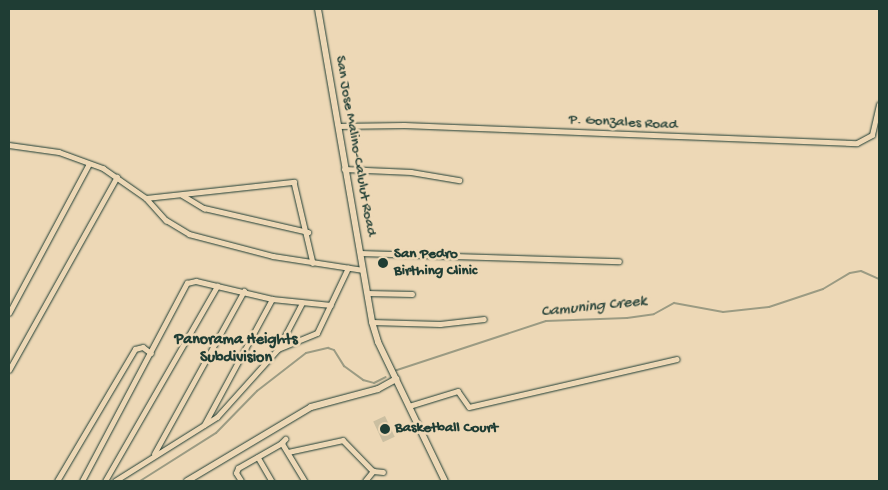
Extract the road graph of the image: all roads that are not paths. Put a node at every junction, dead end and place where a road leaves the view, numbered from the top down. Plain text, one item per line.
1 (318, 9) edge
2 (879, 105) edge
3 (338, 126) junction
4 (9, 145) edge
5 (89, 164) junction
6 (344, 169) junction
7 (117, 177) junction
8 (459, 180) dead end
9 (182, 194) junction
10 (146, 198) junction
11 (308, 232) junction
12 (360, 254) junction
13 (619, 261) dead end
14 (313, 262) junction
15 (348, 268) junction
16 (363, 270) junction
17 (216, 286) junction
18 (244, 291) junction
19 (367, 293) junction
20 (412, 294) dead end
21 (272, 299) junction
22 (302, 303) junction
23 (331, 305) junction
24 (9, 313) edge
25 (484, 319) dead end
26 (372, 322) junction
27 (278, 349) junction
28 (150, 352) junction
29 (677, 359) dead end
30 (9, 370) edge
31 (396, 379) junction
32 (409, 406) junction
33 (204, 425) junction
34 (288, 452) junction
35 (154, 454) junction
36 (258, 457) junction
37 (373, 472) junction
38 (383, 472) dead end
39 (57, 481) edge
40 (82, 481) edge
41 (105, 481) edge
42 (114, 481) edge
43 (187, 481) edge
44 (241, 481) edge
45 (272, 481) edge
46 (305, 481) edge
47 (365, 481) edge
48 (445, 481) edge

1 - 3 main road, San Jose Malino-Calulut Road
2 - 3 street, P. Gonzales Road
3 - 6 main road, San Jose Malino-Calulut Road
4 - 5 street
5 - 7 street
5 - 24 street
6 - 8 street
6 - 12 main road, San Jose Malino-Calulut Road
7 - 10 street
7 - 30 street
9 - 10 street
9 - 11 street
9 - 11 street
10 - 14 street
11 - 14 street
12 - 13 street
12 - 16 main road, San Jose Malino-Calulut Road
14 - 15 street
15 - 16 street
15 - 23 street
16 - 19 main road, San Jose Malino-Calulut Road
17 - 18 street
17 - 28 street
17 - 41 street
18 - 21 street
18 - 35 street
19 - 20 street
19 - 26 main road, San Jose Malino-Calulut Road
21 - 22 street
21 - 33 street
22 - 23 street
22 - 27 street
23 - 27 street
25 - 26 street
26 - 31 main road, San Jose Malino-Calulut Road
27 - 33 street
28 - 39 street
28 - 40 street
29 - 32 street
31 - 32 main road, San Jose Malino-Calulut Road
31 - 43 main road
32 - 48 main road, San Jose Malino-Calulut Road
33 - 35 street
34 - 36 street
34 - 37 street
34 - 46 street
35 - 42 street
36 - 44 street
36 - 45 street
37 - 38 street
37 - 47 street

